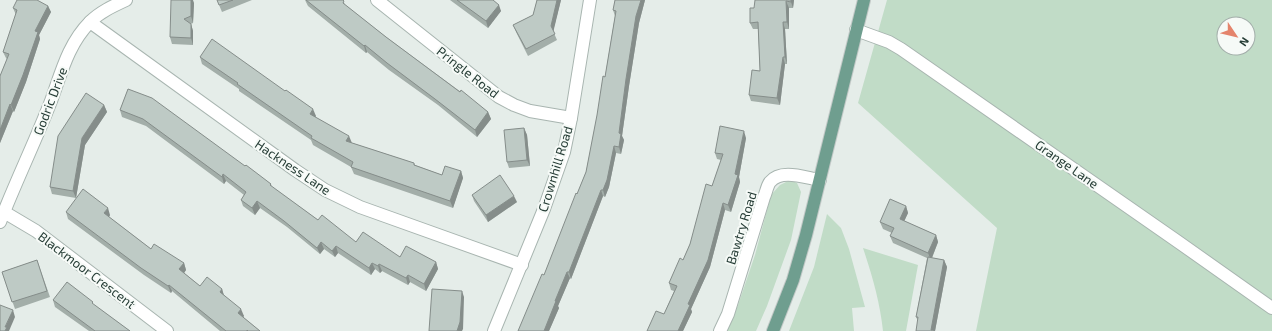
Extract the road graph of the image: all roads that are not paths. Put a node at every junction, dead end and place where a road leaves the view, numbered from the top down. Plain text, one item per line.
1 (126, 0) edge
2 (377, 0) edge
3 (590, 0) edge
4 (864, 0) edge
5 (90, 22) junction
6 (856, 30) junction
7 (571, 118) junction
8 (820, 180) junction
9 (2, 217) edge
10 (522, 266) junction
11 (1272, 308) edge
12 (167, 331) edge
13 (494, 331) edge
14 (720, 331) edge
15 (773, 331) edge

1 - 5 street, Godric Drive
2 - 7 street, Pringle Road
3 - 7 street, Crownhill Road
4 - 6 main road
5 - 9 street, Godric Drive
5 - 10 street, Hackness Lane
6 - 8 main road
6 - 11 street, Grange Lane
7 - 10 street, Crownhill Road
8 - 14 street, Bawtry Road
8 - 15 main road
9 - 12 street, Blackmoor Crescent
10 - 13 street, Crownhill Road

